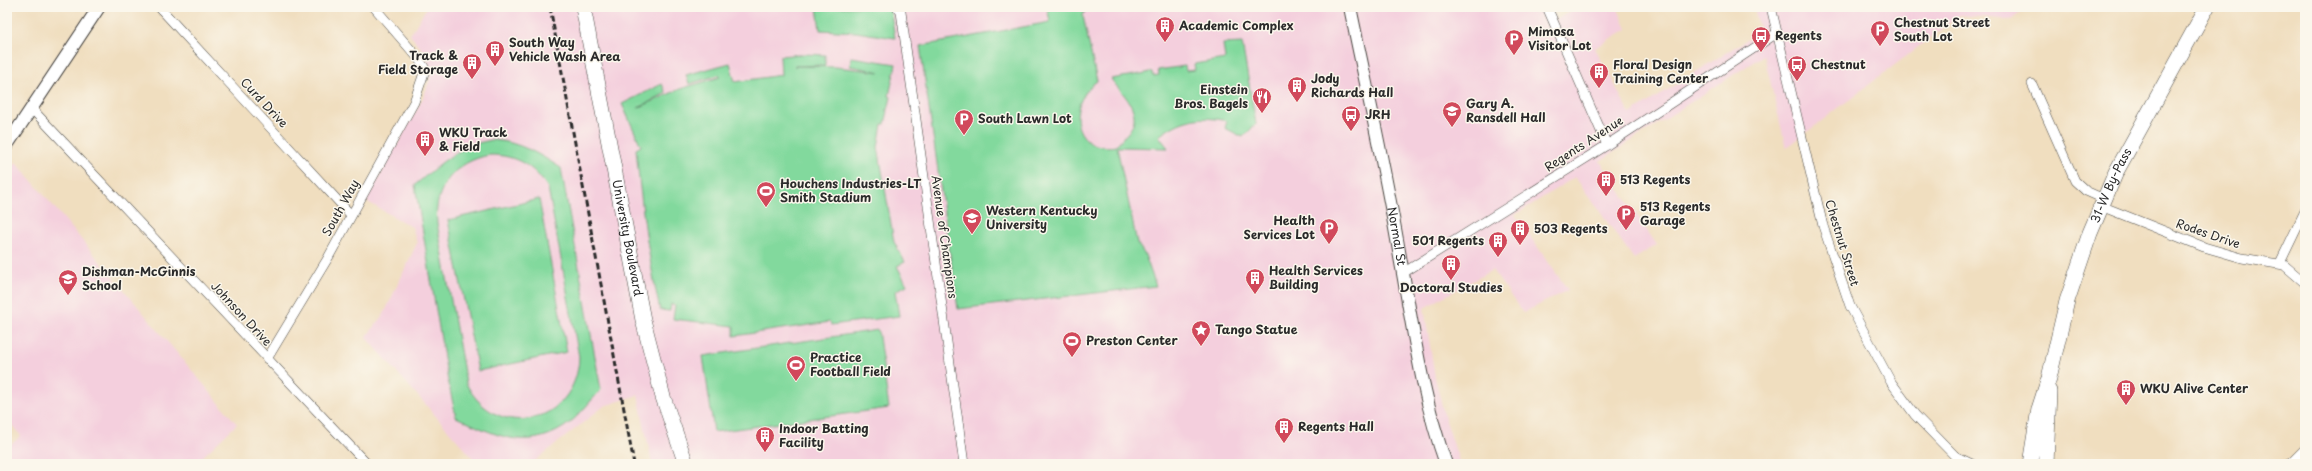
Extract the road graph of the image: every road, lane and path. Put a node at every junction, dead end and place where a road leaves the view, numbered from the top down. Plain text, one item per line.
1 (99, 7) edge
2 (159, 7) edge
3 (374, 7) edge
4 (583, 7) edge
5 (1350, 7) edge
6 (1547, 7) edge
7 (1771, 7) edge
8 (2206, 7) edge
9 (901, 9) edge
10 (1777, 33) junction
11 (2032, 84) dead end
12 (32, 109) junction
13 (7, 145) edge
14 (1607, 145) junction
15 (2102, 202) junction
16 (2305, 211) edge
17 (351, 216) junction
18 (2280, 264) junction
19 (1403, 273) junction
20 (2305, 283) edge
21 (267, 359) junction
22 (2049, 378) junction
23 (2305, 449) edge
24 (1956, 460) edge
25 (367, 464) edge
26 (686, 464) edge
27 (964, 464) edge
28 (1446, 464) edge
29 (1972, 464) edge
30 (2030, 464) edge
31 (2046, 464) edge
32 (2290, 464) edge

1 - 12 street
2 - 17 street, Curd Drive
3 - 17 street, South Way
4 - 26 main road, University Boulevard
5 - 19 street, Normal St
6 - 14 street
7 - 10 street, Chestnut Street
8 - 15 main road, 31-W By-Pass
9 - 27 street, Avenue of Champions
10 - 14 street, Regents Avenue
10 - 24 street, Chestnut Street
11 - 15 street, Rodes Drive
12 - 13 street
12 - 21 street, Johnson Drive
14 - 19 street, Regents Avenue
15 - 18 street, Rodes Drive
15 - 22 main road, 31-W By-Pass
16 - 18 street
17 - 21 street, South Way
18 - 20 street, Rodes Drive
19 - 28 street, Normal St
21 - 25 street, Johnson Drive
22 - 30 main road, 31-W By-Pass
22 - 31 main road, 31-W By-Pass
23 - 32 street
24 - 29 street, Chestnut Street

